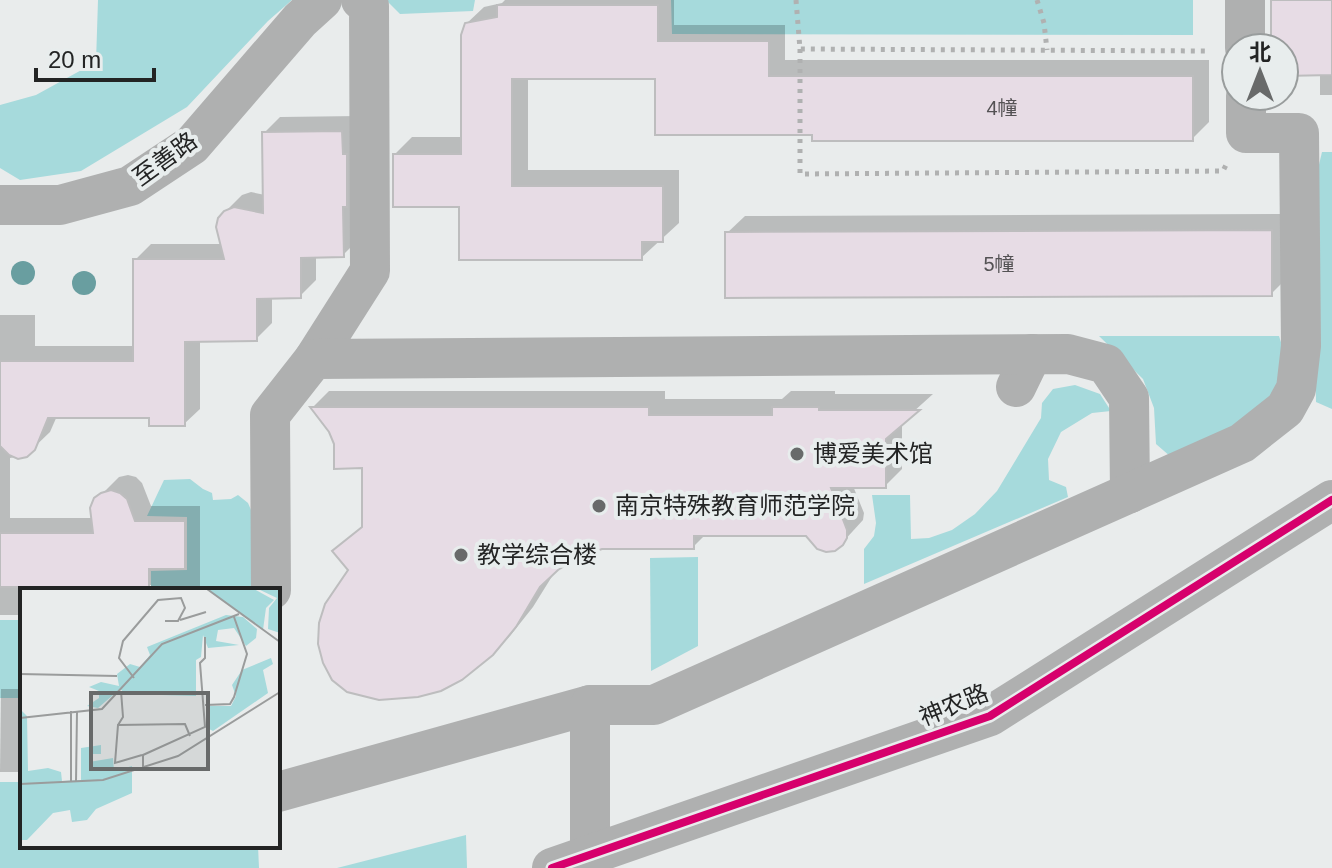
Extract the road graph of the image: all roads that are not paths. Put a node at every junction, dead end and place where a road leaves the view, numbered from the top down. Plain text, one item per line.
1 (322, 0) edge
2 (361, 0) edge
3 (1245, 0) edge
4 (1237, 32) edge
5 (1246, 115) edge
6 (1315, 133) edge
7 (0, 205) edge
8 (314, 359) junction
9 (1130, 493) junction
10 (1332, 500) edge
11 (271, 588) edge
12 (590, 705) junction
13 (280, 791) edge
14 (590, 855) junction
15 (552, 868) edge

1 - 7 street, 至善路
2 - 8 street
3 - 4 street
5 - 6 street
6 - 9 street
8 - 9 street
8 - 11 street
9 - 12 street
10 - 14 street, 神农路
12 - 13 street
12 - 14 street
14 - 15 street, 神农路

